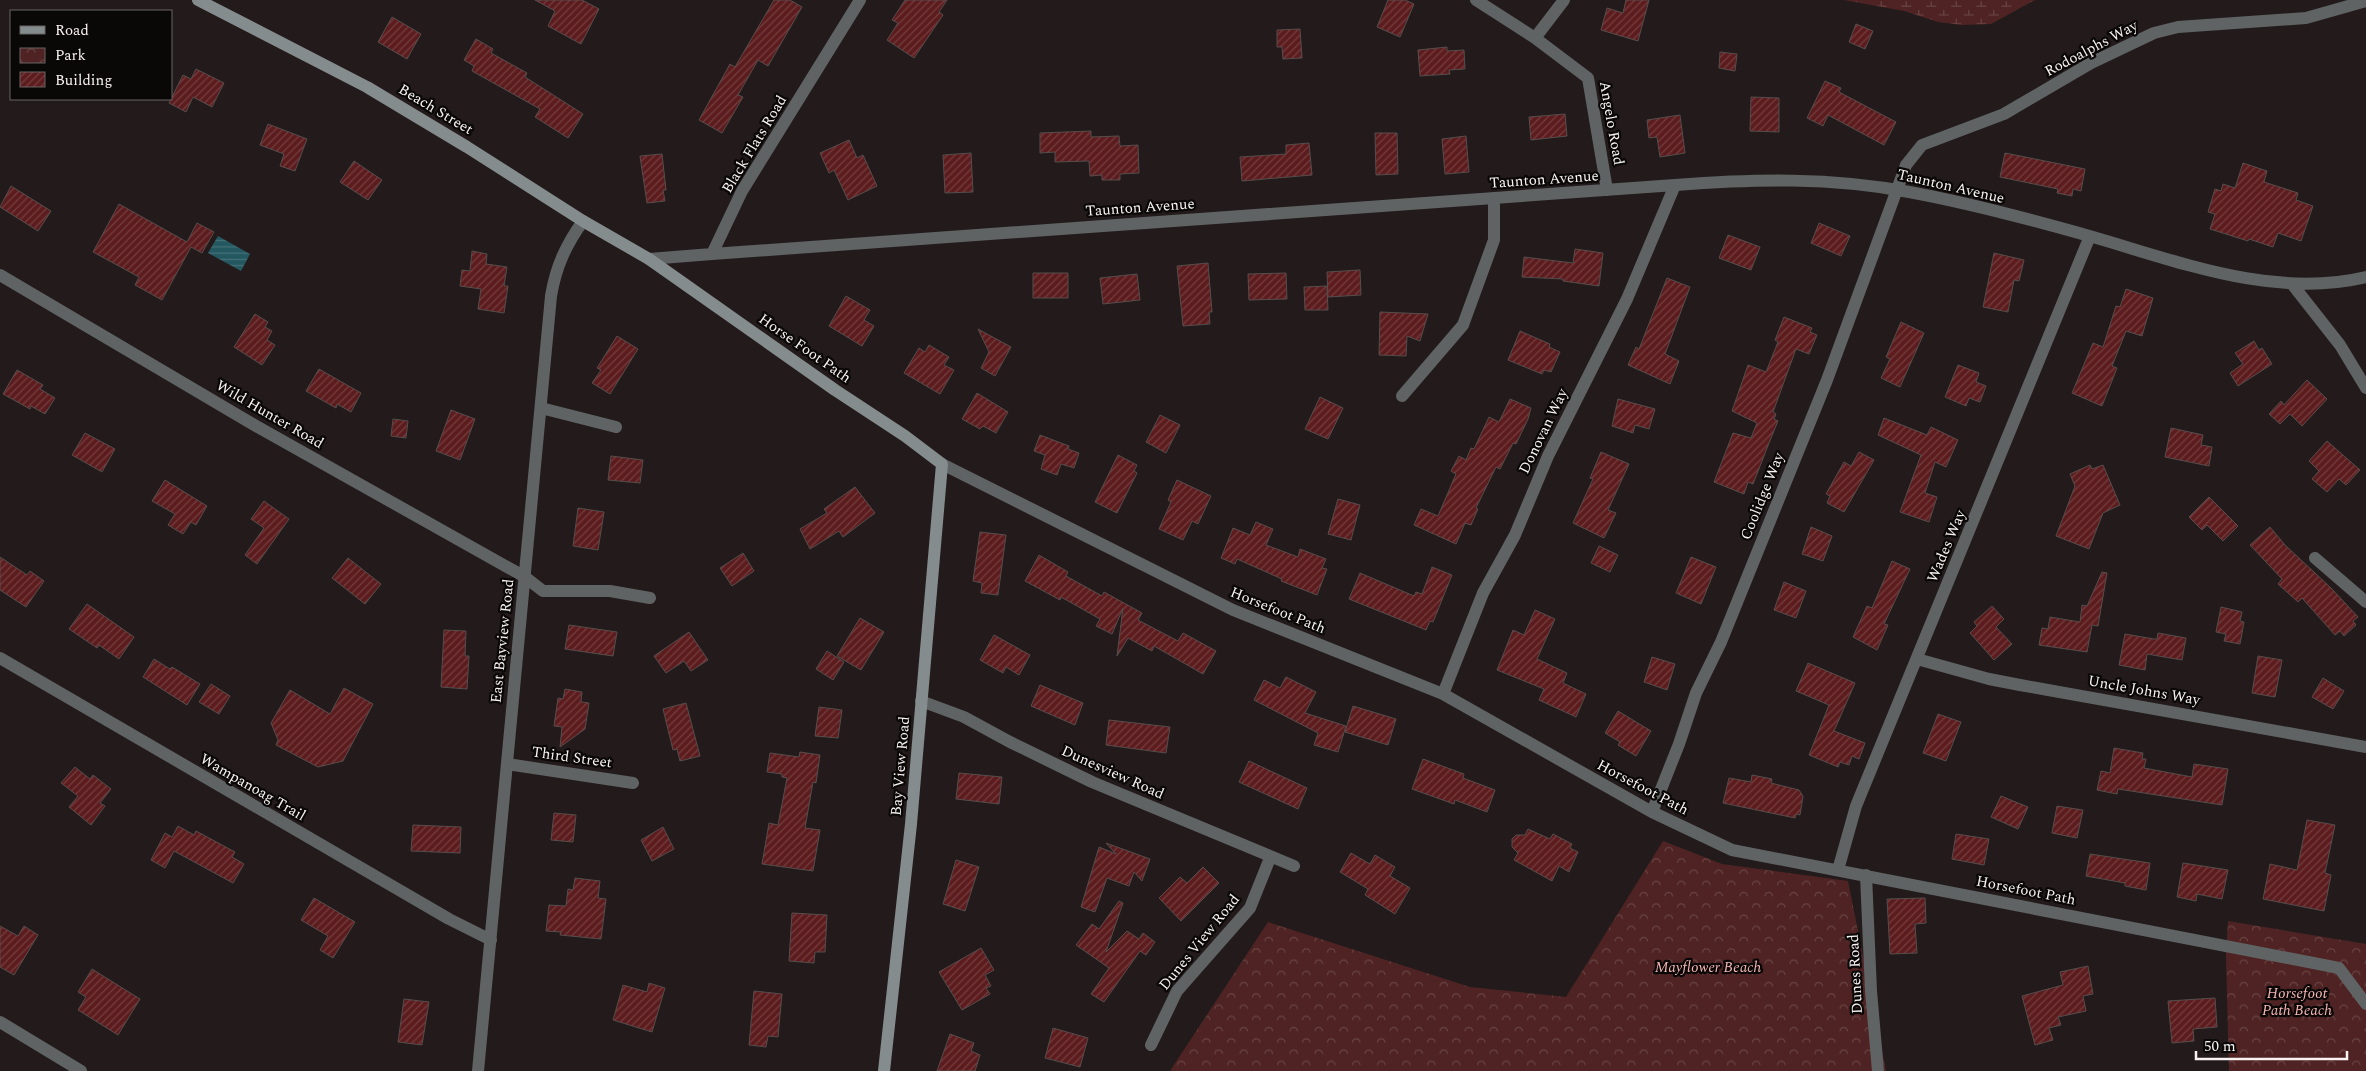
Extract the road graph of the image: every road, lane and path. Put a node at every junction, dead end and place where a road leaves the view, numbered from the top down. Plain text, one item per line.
1 (198, 0) edge
2 (860, 0) edge
3 (1476, 0) edge
4 (1564, 0) edge
5 (2366, 1) edge
6 (1535, 38) junction
7 (1675, 184) junction
8 (1607, 190) junction
9 (1897, 190) junction
10 (1494, 198) junction
11 (583, 221) junction
12 (2090, 236) junction
13 (712, 254) junction
14 (649, 260) junction
15 (0, 276) edge
16 (2366, 277) edge
17 (2292, 284) junction
18 (2366, 388) edge
19 (1402, 396) dead end
20 (541, 408) junction
21 (616, 427) dead end
22 (942, 464) junction
23 (2315, 558) dead end
24 (525, 577) junction
25 (650, 598) dead end
26 (2366, 602) edge
27 (0, 658) edge
28 (1917, 658) junction
29 (1443, 694) junction
30 (921, 701) junction
31 (2366, 746) edge
32 (507, 764) junction
33 (633, 783) dead end
34 (1652, 812) junction
35 (1270, 858) junction
36 (1294, 866) dead end
37 (1838, 870) junction
38 (1866, 875) junction
39 (492, 940) junction
40 (2366, 1004) edge
41 (0, 1022) edge
42 (1151, 1045) dead end
43 (82, 1071) edge
44 (478, 1071) edge
45 (884, 1071) edge
46 (1878, 1071) edge

1 - 11 street, Beach Street
2 - 13 street, Black Flats Road
3 - 6 street, Angelo Road
4 - 6 street
5 - 9 street, Rodoalphs Way
6 - 8 street, Angelo Road
7 - 8 street, Taunton Avenue
7 - 9 street, Taunton Avenue
7 - 29 street, Donovan Way
8 - 10 street, Taunton Avenue
9 - 12 street, Taunton Avenue
9 - 34 street, Coolidge Way
10 - 13 street, Taunton Avenue
10 - 19 street
11 - 14 street, Beach Street
11 - 20 street, East Bayview Road
12 - 17 street, Taunton Avenue
12 - 28 street, Wades Way
13 - 14 street
14 - 22 street, Horse Foot Path
15 - 24 street, Wild Hunter Road
16 - 17 street, Taunton Avenue
17 - 18 street
20 - 21 street
20 - 24 street, East Bayview Road
22 - 29 street, Horsefoot Path
22 - 30 street, Bay View Road
23 - 26 street
24 - 25 street, Wild Hunter Road
24 - 32 street, East Bayview Road
27 - 39 street, Wampanoag Trail
28 - 31 street, Uncle Johns Way
28 - 37 street, Wades Way
29 - 34 street, Horsefoot Path
30 - 35 street, Dunesview Road
30 - 45 street, Bay View Road
32 - 33 street, Third Street
32 - 39 street, East Bayview Road
34 - 37 street, Horsefoot Path
35 - 36 street, Dunesview Road
35 - 42 street, Dunes View Road
37 - 38 street, Horsefoot Path
38 - 40 street, Horsefoot Path
38 - 46 street, Dunes Road
39 - 44 street, East Bayview Road
41 - 43 street

